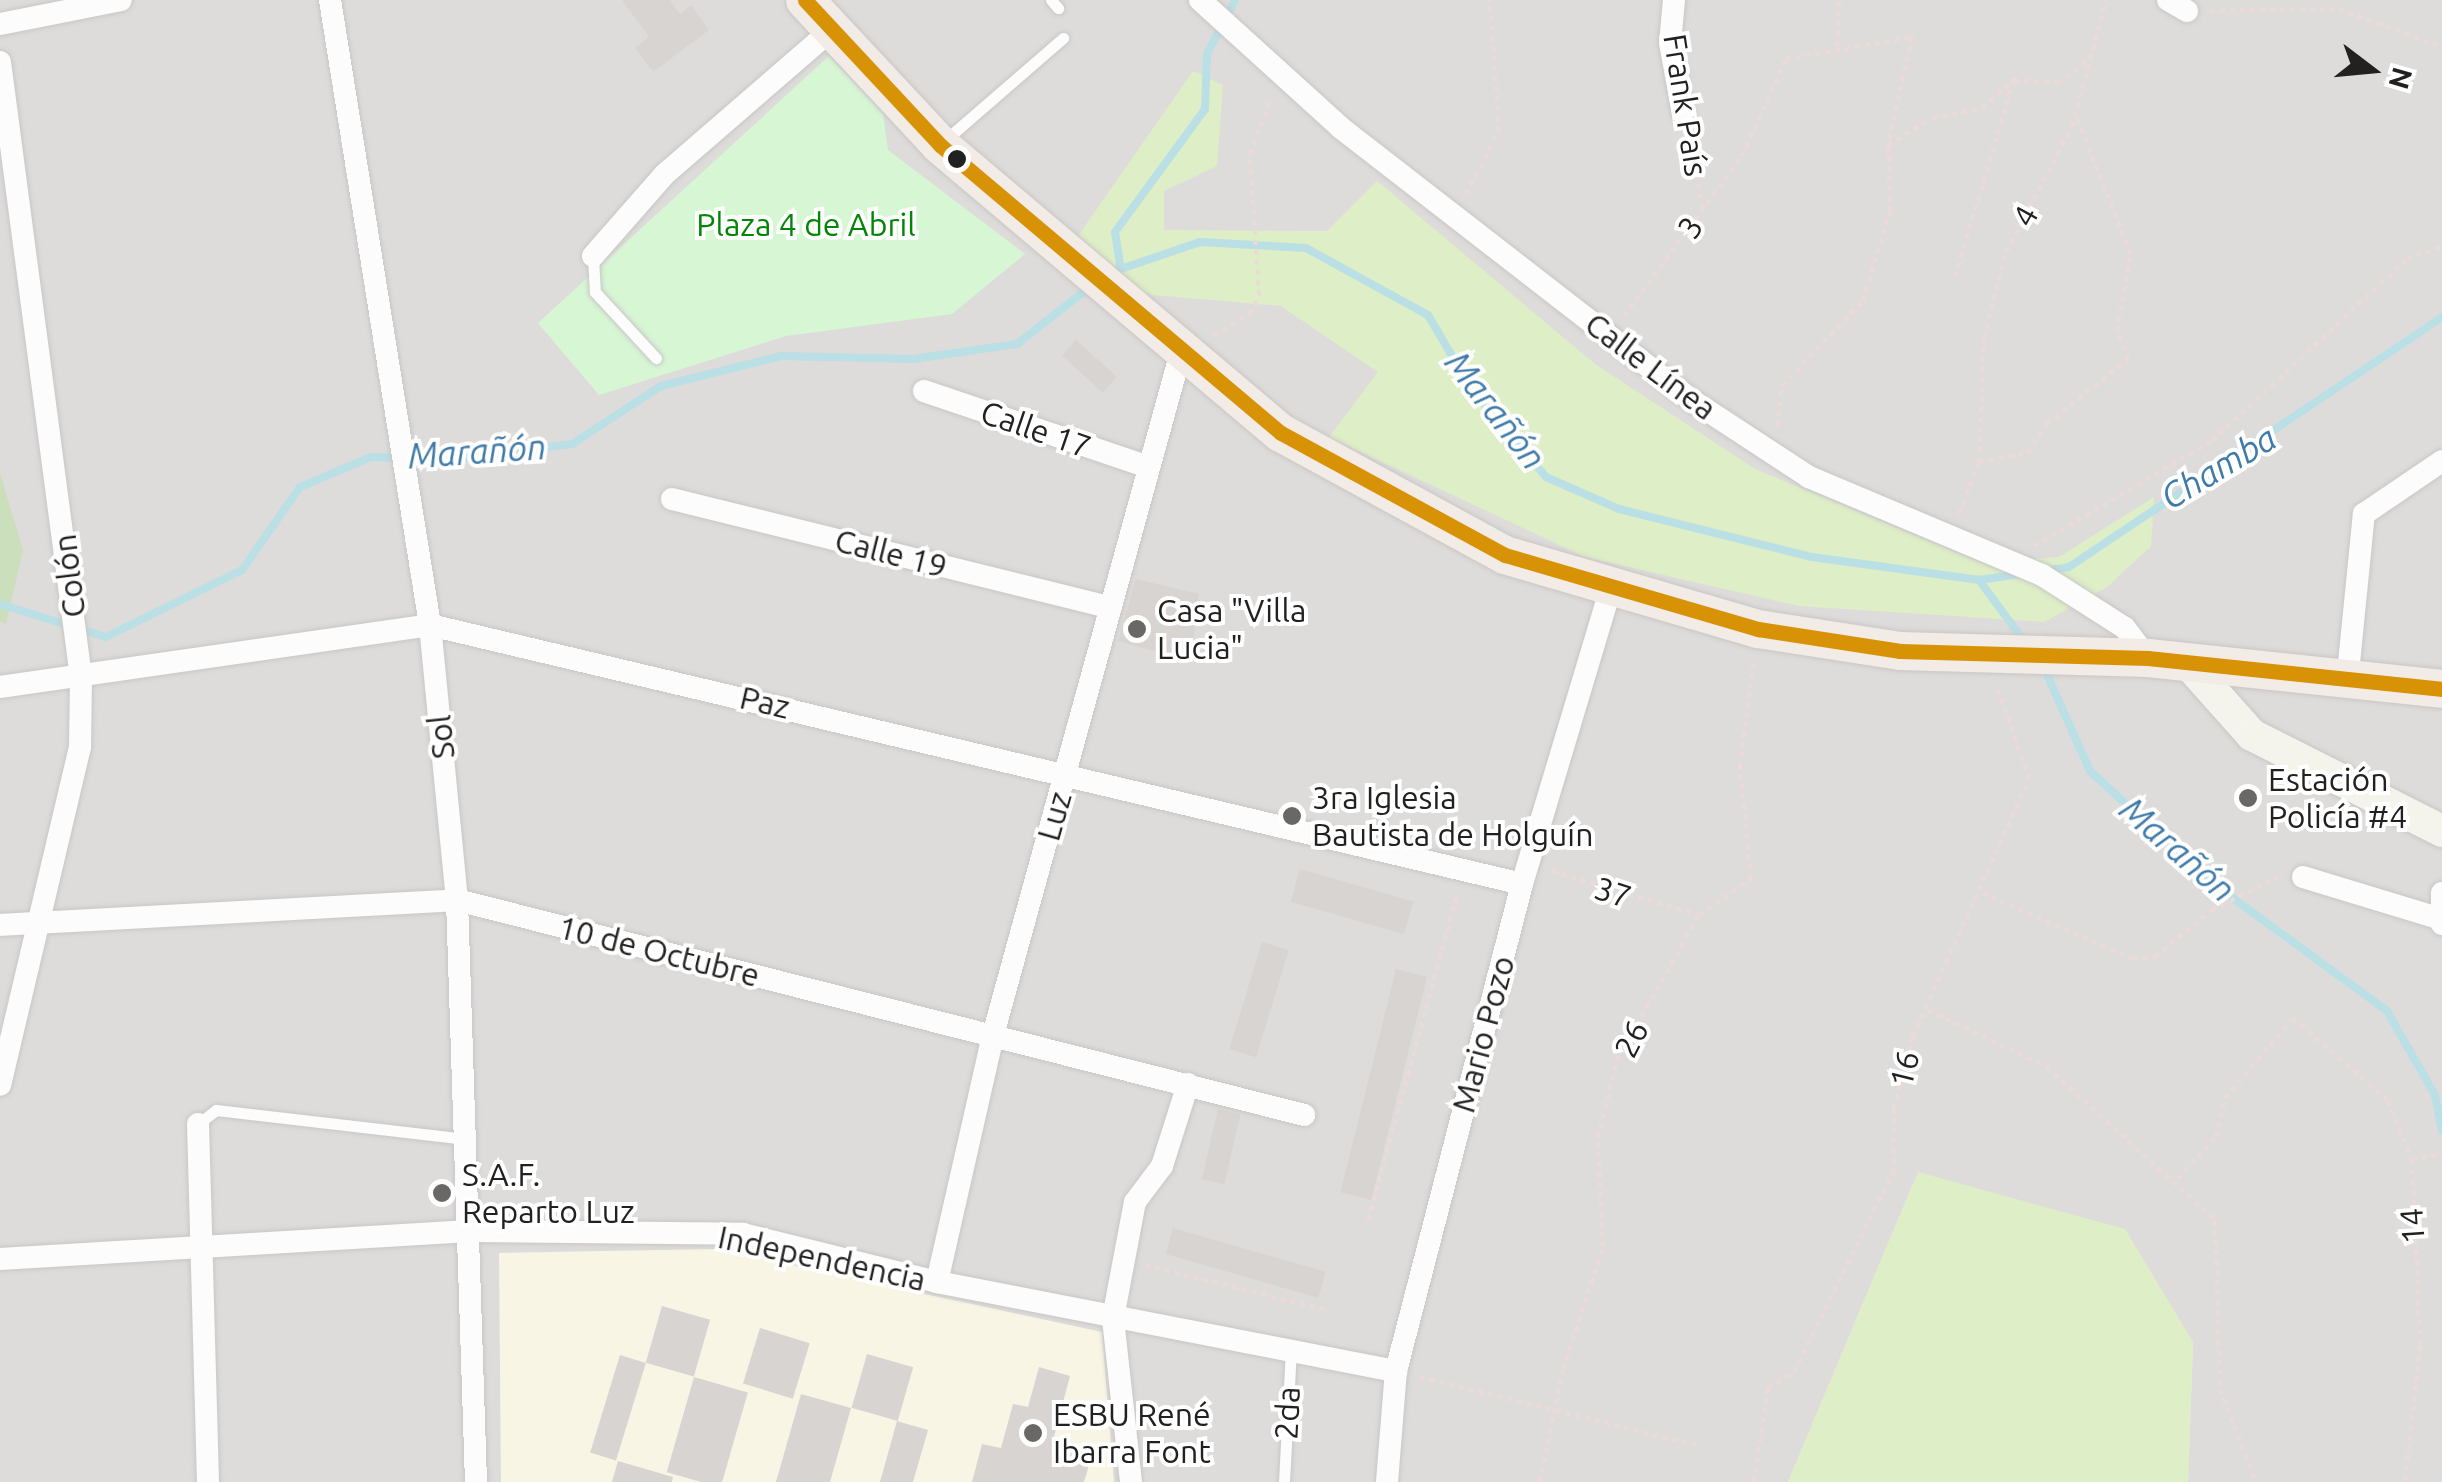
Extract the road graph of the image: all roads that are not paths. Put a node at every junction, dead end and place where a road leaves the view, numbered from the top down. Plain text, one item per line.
1 (121, 0) edge
2 (330, 0) edge
3 (805, 0) edge
4 (1674, 0) edge
5 (1202, 2) edge
6 (0, 24) edge
7 (831, 30) junction
8 (1063, 38) dead end
9 (0, 62) edge
10 (1684, 113) road end
11 (940, 145) junction
12 (593, 256) joint
13 (1184, 355) junction
14 (656, 358) dead end
15 (924, 392) dead end
16 (2442, 461) edge
17 (1148, 467) junction
18 (672, 499) dead end
19 (1610, 592) junction
20 (1109, 608) junction
21 (430, 625) junction
22 (2148, 658) junction
23 (2186, 660) junction
24 (80, 668) junction
25 (2348, 673) junction
26 (0, 687) edge
27 (2442, 689) edge
28 (1066, 771) junction
29 (2442, 831) edge
30 (1525, 874) junction
31 (2303, 877) dead end
32 (2442, 894) edge
33 (458, 900) junction
34 (42, 920) junction
35 (2440, 921) edge
36 (0, 924) edge
37 (993, 1035) junction
38 (1188, 1084) junction
39 (0, 1085) edge
40 (1304, 1115) dead end
41 (198, 1124) joint
42 (468, 1139) junction
43 (474, 1231) junction
44 (204, 1246) junction
45 (0, 1259) edge
46 (937, 1282) junction
47 (1113, 1318) junction
48 (1291, 1344) junction
49 (1396, 1371) junction
50 (208, 1482) edge
51 (476, 1482) edge
52 (1131, 1482) edge
53 (1284, 1482) edge
54 (1387, 1482) edge

1 - 6 street
2 - 21 street, Sol
3 - 7 main road
4 - 10 street, Frank País
5 - 22 street, Calle Línea
7 - 11 main road
7 - 12 street
8 - 11 lane
9 - 24 street, Colón
11 - 13 main road
12 - 14 lane
13 - 17 street, Luz
13 - 19 main road
15 - 17 street, Calle 17
16 - 25 street
17 - 20 street, Luz
18 - 20 street, Calle 19
19 - 22 main road
19 - 30 street, Mario Pozo
20 - 28 street, Luz
21 - 24 street, Paz
21 - 28 street, Paz
21 - 33 street, Sol
22 - 23 main road
23 - 25 main road
23 - 29 street
24 - 26 street, Paz
24 - 34 street, Colón
25 - 27 main road
28 - 30 street, Paz
28 - 37 street, Luz
30 - 49 street, Mario Pozo
31 - 35 street
32 - 35 street
33 - 34 street, 10 de Octubre
33 - 37 street, 10 de Octubre
33 - 42 street, Sol
34 - 36 street, 10 de Octubre
34 - 39 street, Colón
37 - 38 street, 10 de Octubre
37 - 46 street, Luz
38 - 40 street, 10 de Octubre
38 - 47 street
41 - 42 lane
41 - 44 street
42 - 43 street, Sol
43 - 44 street, Independencia
43 - 46 street, Independencia
43 - 51 street, Sol
44 - 45 street, Independencia
44 - 50 street
46 - 47 street, Independencia
47 - 48 street, Independencia
47 - 52 street
48 - 49 street, Independencia
48 - 53 lane, 2da
49 - 54 street, Mario Pozo

